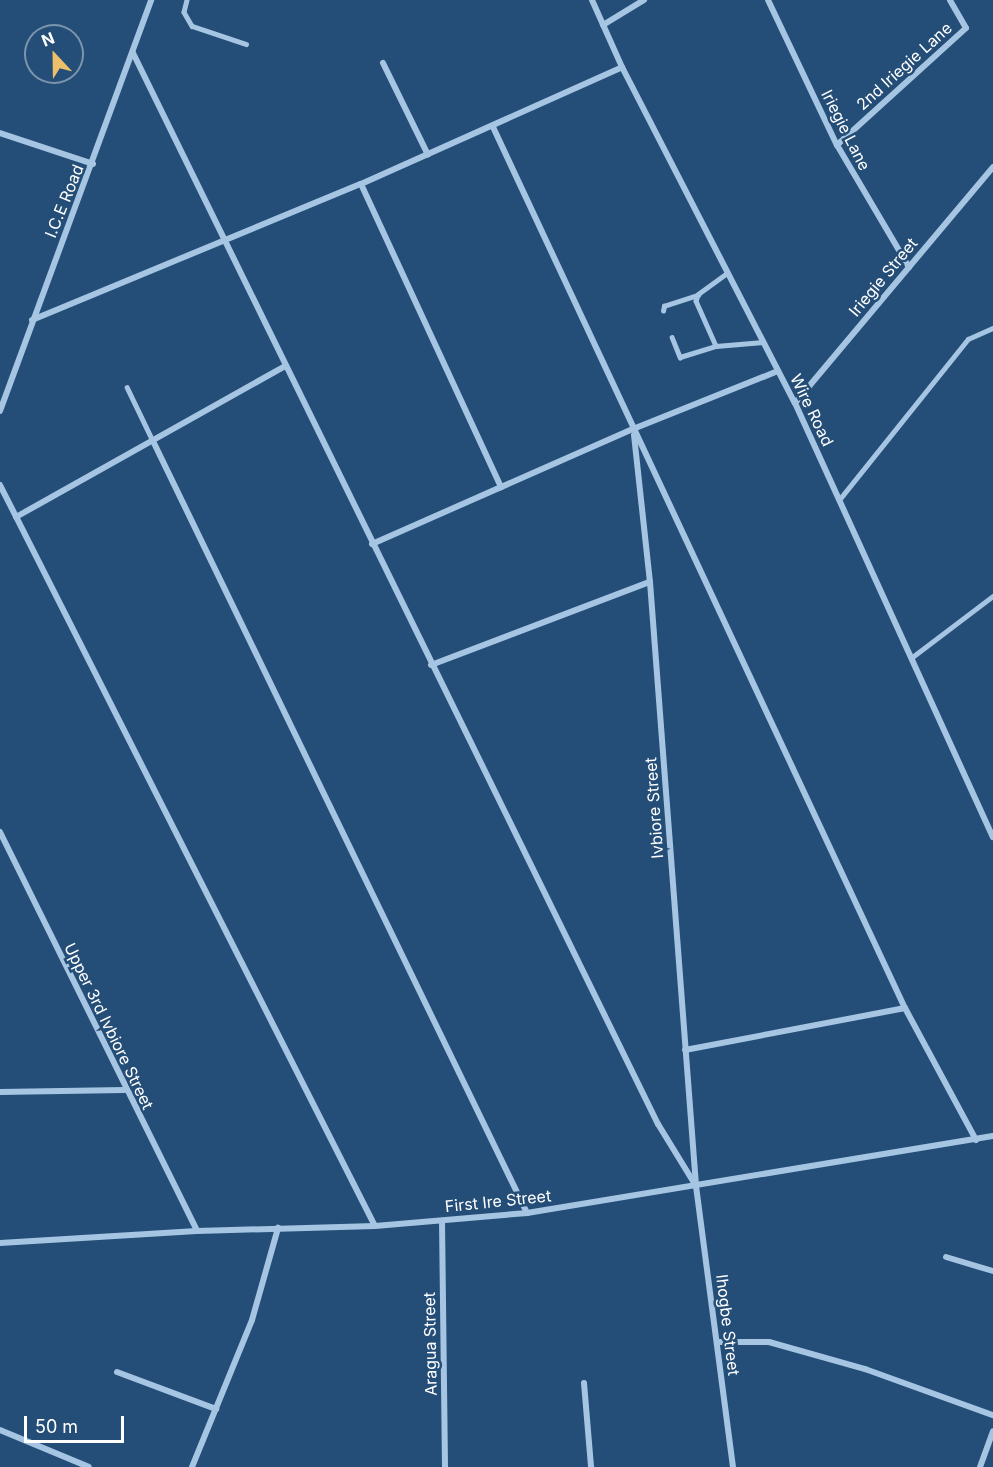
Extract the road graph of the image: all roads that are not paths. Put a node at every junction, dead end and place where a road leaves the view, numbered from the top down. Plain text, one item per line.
1 (151, 0) edge
2 (187, 0) edge
3 (592, 0) edge
4 (644, 0) edge
5 (768, 0) edge
6 (950, 0) edge
7 (603, 25) junction
8 (246, 44) dead end
9 (133, 53) junction
10 (383, 63) dead end
11 (622, 67) junction
12 (493, 127) junction
13 (0, 133) edge
14 (837, 145) junction
15 (428, 155) junction
16 (93, 164) junction
17 (993, 168) edge
18 (361, 184) junction
19 (223, 240) junction
20 (909, 267) junction
21 (728, 273) junction
22 (698, 295) junction
23 (663, 311) dead end
24 (32, 320) junction
25 (993, 328) edge
26 (672, 337) dead end
27 (763, 342) junction
28 (716, 346) junction
29 (285, 366) junction
30 (778, 371) junction
31 (127, 387) dead end
32 (795, 403) junction
33 (0, 411) edge
34 (633, 429) junction
35 (153, 441) junction
36 (0, 485) edge
37 (501, 487) junction
38 (839, 500) junction
39 (16, 517) junction
40 (372, 544) junction
41 (651, 582) junction
42 (993, 596) edge
43 (911, 658) junction
44 (431, 665) junction
45 (0, 832) edge
46 (993, 837) edge
47 (905, 1008) junction
48 (685, 1050) junction
49 (124, 1090) junction
50 (0, 1092) edge
51 (993, 1136) edge
52 (976, 1140) junction
53 (696, 1186) junction
54 (527, 1213) junction
55 (442, 1221) junction
56 (375, 1226) junction
57 (278, 1228) junction
58 (197, 1231) junction
59 (0, 1243) edge
60 (946, 1257) dead end
61 (993, 1270) edge
62 (717, 1342) junction
63 (117, 1372) dead end
64 (584, 1383) dead end
65 (216, 1408) junction
66 (993, 1415) edge
67 (0, 1430) edge
68 (993, 1431) edge
69 (89, 1467) edge
70 (192, 1467) edge
71 (445, 1467) edge
72 (591, 1467) edge
73 (733, 1467) edge
74 (980, 1467) edge

1 - 9 street, I.C.E Road
2 - 8 lane
3 - 7 street, Wire Road
4 - 7 street
5 - 14 street, Iriegie Lane
6 - 14 street, 2nd Iriegie Lane
7 - 11 street, Wire Road
9 - 16 street, I.C.E Road
9 - 19 street
10 - 15 street
11 - 12 street
11 - 21 street, Wire Road
12 - 15 street
12 - 34 street
13 - 16 street
14 - 20 street, Iriegie Lane
15 - 18 street
16 - 24 street, I.C.E Road
17 - 20 street, Iriegie Street
18 - 19 street
18 - 37 street
19 - 24 street
19 - 29 street
20 - 32 street, Iriegie Street
21 - 22 lane
21 - 27 street, Wire Road
22 - 23 lane
22 - 28 lane
24 - 33 street, I.C.E Road
25 - 38 lane
26 - 28 lane
27 - 28 lane
27 - 30 street, Wire Road
29 - 35 street
29 - 40 street
30 - 32 street, Wire Road
30 - 34 street
31 - 35 lane
32 - 38 street, Wire Road
34 - 37 street
34 - 41 street, Ivbiore Street
34 - 47 street
35 - 39 street
35 - 54 street
36 - 39 street
37 - 40 street
38 - 43 street, Wire Road
39 - 56 street
40 - 44 street
41 - 44 street
41 - 48 street, Ivbiore Street
42 - 43 lane
43 - 46 street, Wire Road
44 - 53 street
45 - 49 street, Upper 3rd Ivbiore Street
47 - 48 street
47 - 52 street
48 - 53 street, Ivbiore Street
49 - 50 street
49 - 58 street, Upper 3rd Ivbiore Street
51 - 52 street, First Ire Street
52 - 53 street, First Ire Street
53 - 54 street, First Ire Street
53 - 62 street, Ihogbe Street
54 - 55 street, First Ire Street
55 - 56 street, First Ire Street
55 - 71 street, Aragua Street
56 - 57 street, First Ire Street
57 - 58 street, First Ire Street
57 - 65 street
58 - 59 street, First Ire Street
60 - 61 street
62 - 66 street
62 - 73 street, Ihogbe Street
63 - 65 street
64 - 72 street
65 - 70 street
67 - 69 street
68 - 74 street

